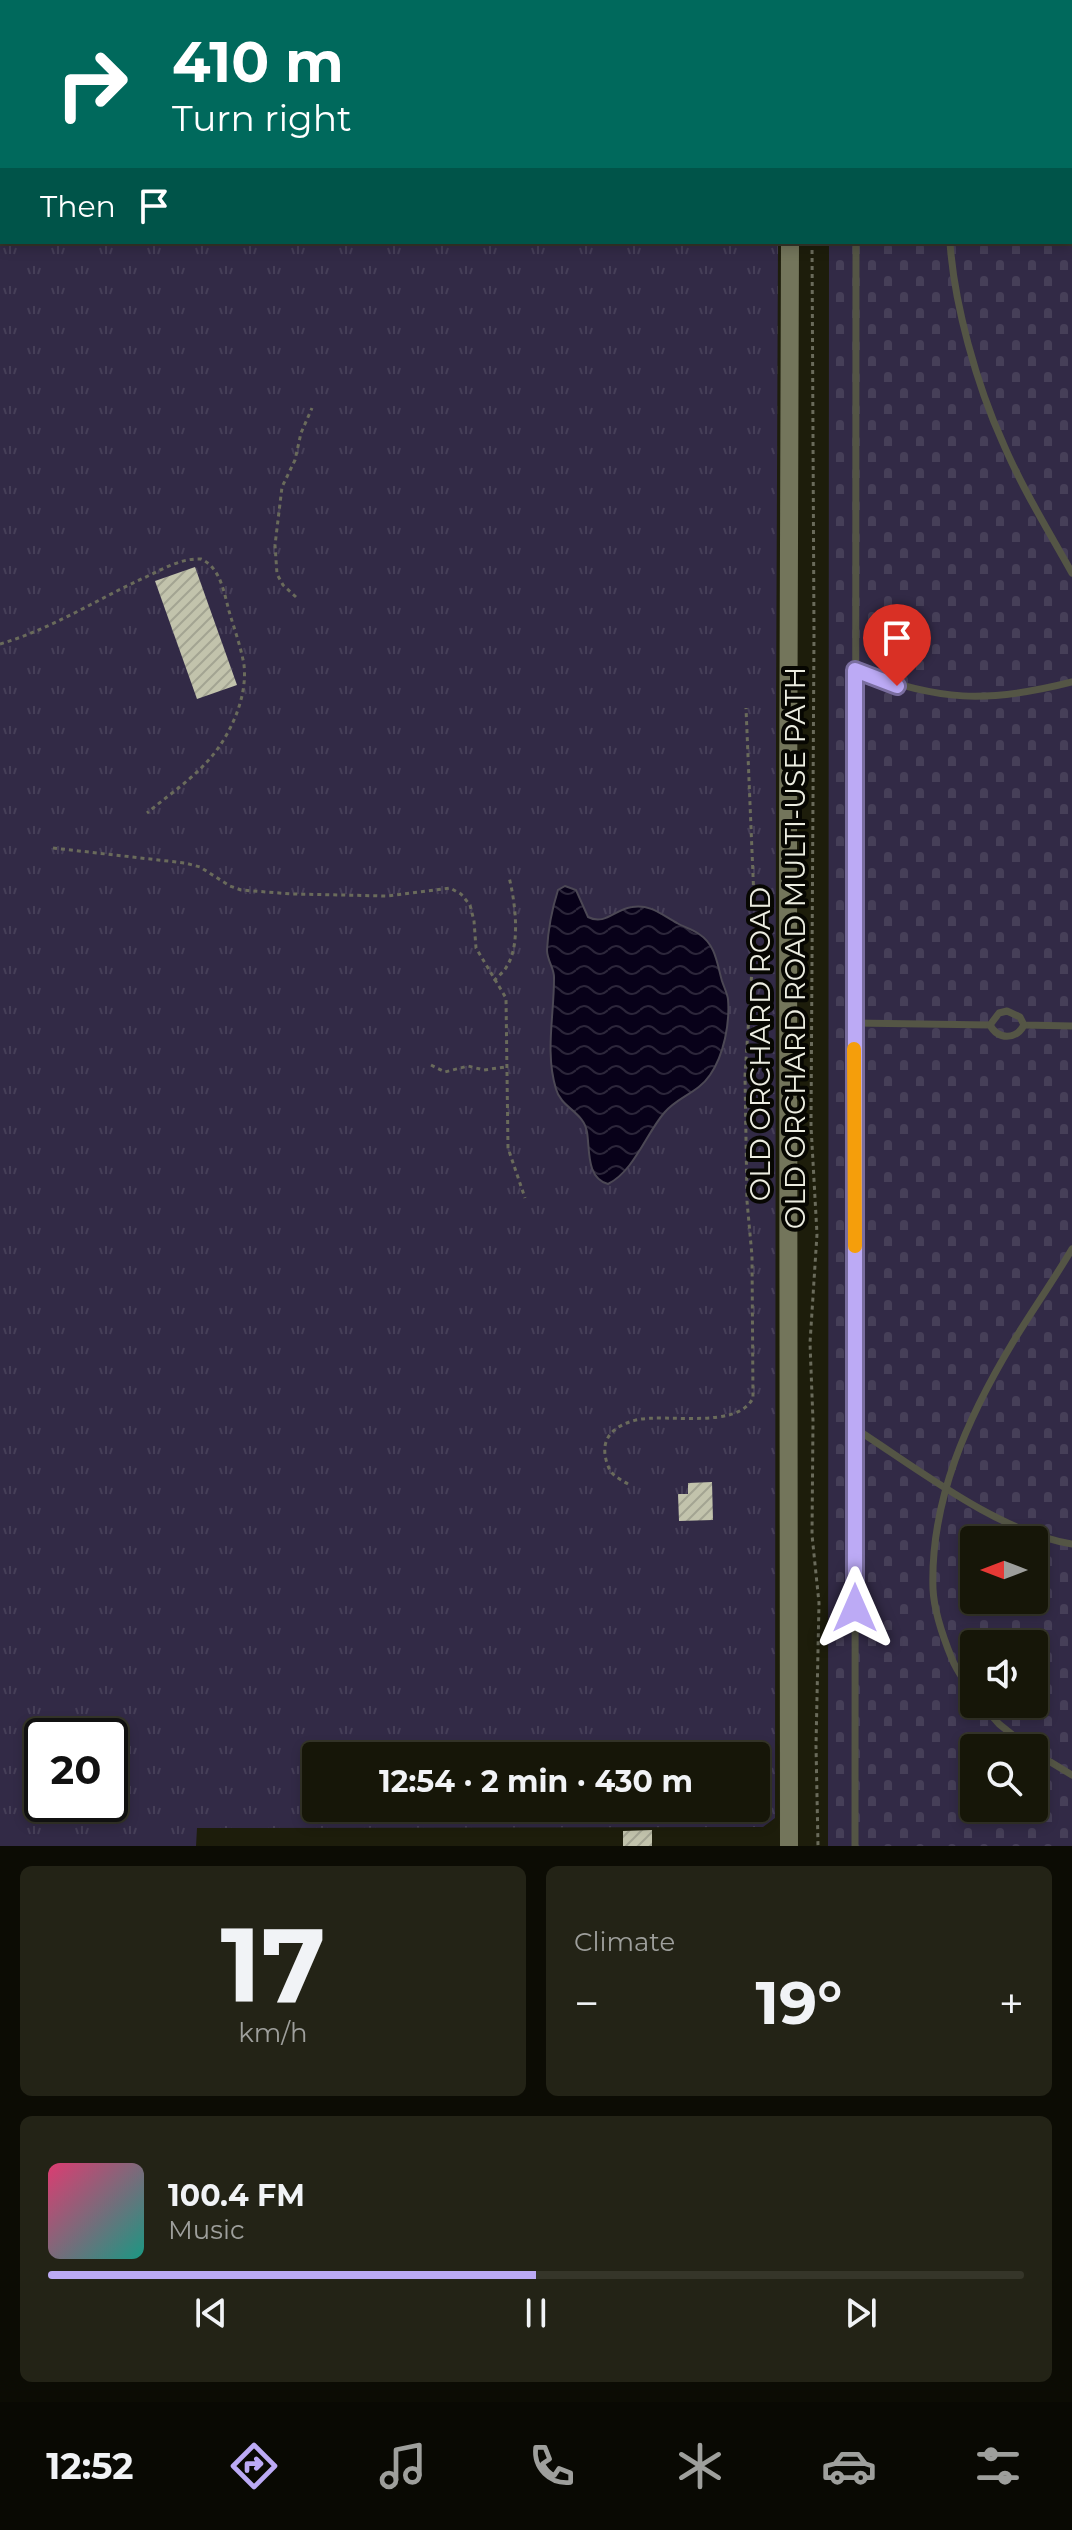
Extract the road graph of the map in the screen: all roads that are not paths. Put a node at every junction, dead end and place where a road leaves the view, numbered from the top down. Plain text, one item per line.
1 (790, 244) edge
2 (856, 244) edge
3 (950, 244) edge
4 (1072, 573) edge
5 (855, 670) junction
6 (1072, 682) edge
7 (854, 1023) junction
8 (990, 1025) junction
9 (1024, 1025) junction
10 (1072, 1026) edge
11 (1072, 1249) edge
12 (856, 1429) junction
13 (946, 1487) junction
14 (1072, 1544) edge
15 (960, 1674) edge
16 (994, 1718) edge
17 (1012, 1734) edge
18 (1048, 1760) edge
19 (1072, 1775) edge
20 (789, 1846) edge
21 (855, 1846) edge

1 - 20 main road, OLD ORCHARD ROAD
2 - 5 lane
3 - 4 lane
5 - 6 lane
5 - 7 lane
7 - 8 lane
7 - 12 lane
8 - 9 lane
8 - 9 lane
9 - 10 lane
11 - 13 lane
12 - 13 lane
12 - 21 lane
13 - 14 lane
13 - 15 lane
16 - 17 lane
18 - 19 lane

